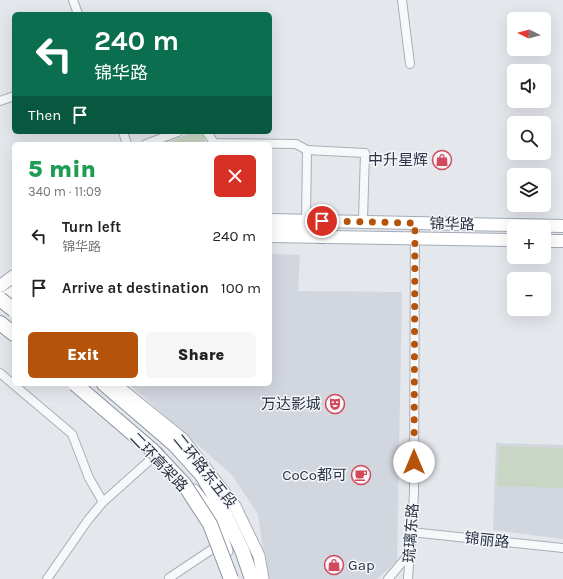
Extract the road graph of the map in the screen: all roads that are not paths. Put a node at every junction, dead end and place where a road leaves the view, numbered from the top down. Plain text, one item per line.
1 (73, 0) edge
2 (402, 0) edge
3 (77, 12) edge
4 (410, 64) dead end
5 (12, 97) edge
6 (0, 101) edge
7 (173, 134) edge
8 (151, 142) edge
9 (272, 144) edge
10 (307, 150) junction
11 (363, 219) dead end
12 (272, 220) edge
13 (306, 221) junction
14 (415, 223) junction
15 (563, 226) edge
16 (272, 228) edge
17 (272, 236) edge
18 (322, 236) junction
19 (415, 238) junction
20 (507, 240) edge
21 (551, 241) edge
22 (563, 241) edge
23 (12, 277) edge
24 (0, 286) edge
25 (6, 297) edge
26 (12, 307) edge
27 (0, 315) edge
28 (0, 323) edge
29 (12, 324) edge
30 (12, 332) edge
31 (0, 373) edge
32 (12, 383) edge
33 (15, 386) edge
34 (77, 386) edge
35 (84, 386) edge
36 (106, 386) edge
37 (115, 386) edge
38 (116, 386) edge
39 (131, 407) junction
40 (161, 451) junction
41 (103, 502) junction
42 (412, 532) junction
43 (224, 541) junction
44 (563, 548) edge
45 (410, 553) junction
46 (47, 579) edge
47 (170, 579) edge
48 (231, 579) edge
49 (235, 579) edge
50 (252, 579) edge
51 (262, 579) edge
52 (388, 579) edge
53 (408, 579) edge

1 - 3 street
2 - 4 street
5 - 6 street
7 - 8 street
9 - 10 street
10 - 11 street
10 - 13 street
12 - 13 main road, 锦华路
13 - 14 main road, 锦华路
14 - 15 main road, 锦华路
14 - 19 street, 琉璃东路
16 - 18 highway
17 - 18 main road, 锦华路
18 - 19 main road, 锦华路
19 - 20 main road, 锦华路
19 - 42 street, 琉璃东路
21 - 22 main road
23 - 24 main road
25 - 26 highway, bridge
27 - 29 main road
28 - 30 highway
31 - 32 street
33 - 41 street
34 - 48 highway, 二环高架路, bridge
35 - 40 main road, 二环路东五段
36 - 39 highway, 二环高架路
37 - 39 highway
38 - 51 main road, 二环路东五段
39 - 50 highway, 二环高架路
40 - 41 street
40 - 43 main road, 二环路东五段
41 - 46 street
42 - 44 street, 锦丽路
42 - 45 street, 琉璃东路
43 - 47 street
43 - 49 main road, 二环路东五段
45 - 52 street
45 - 53 street, 琉璃东路

